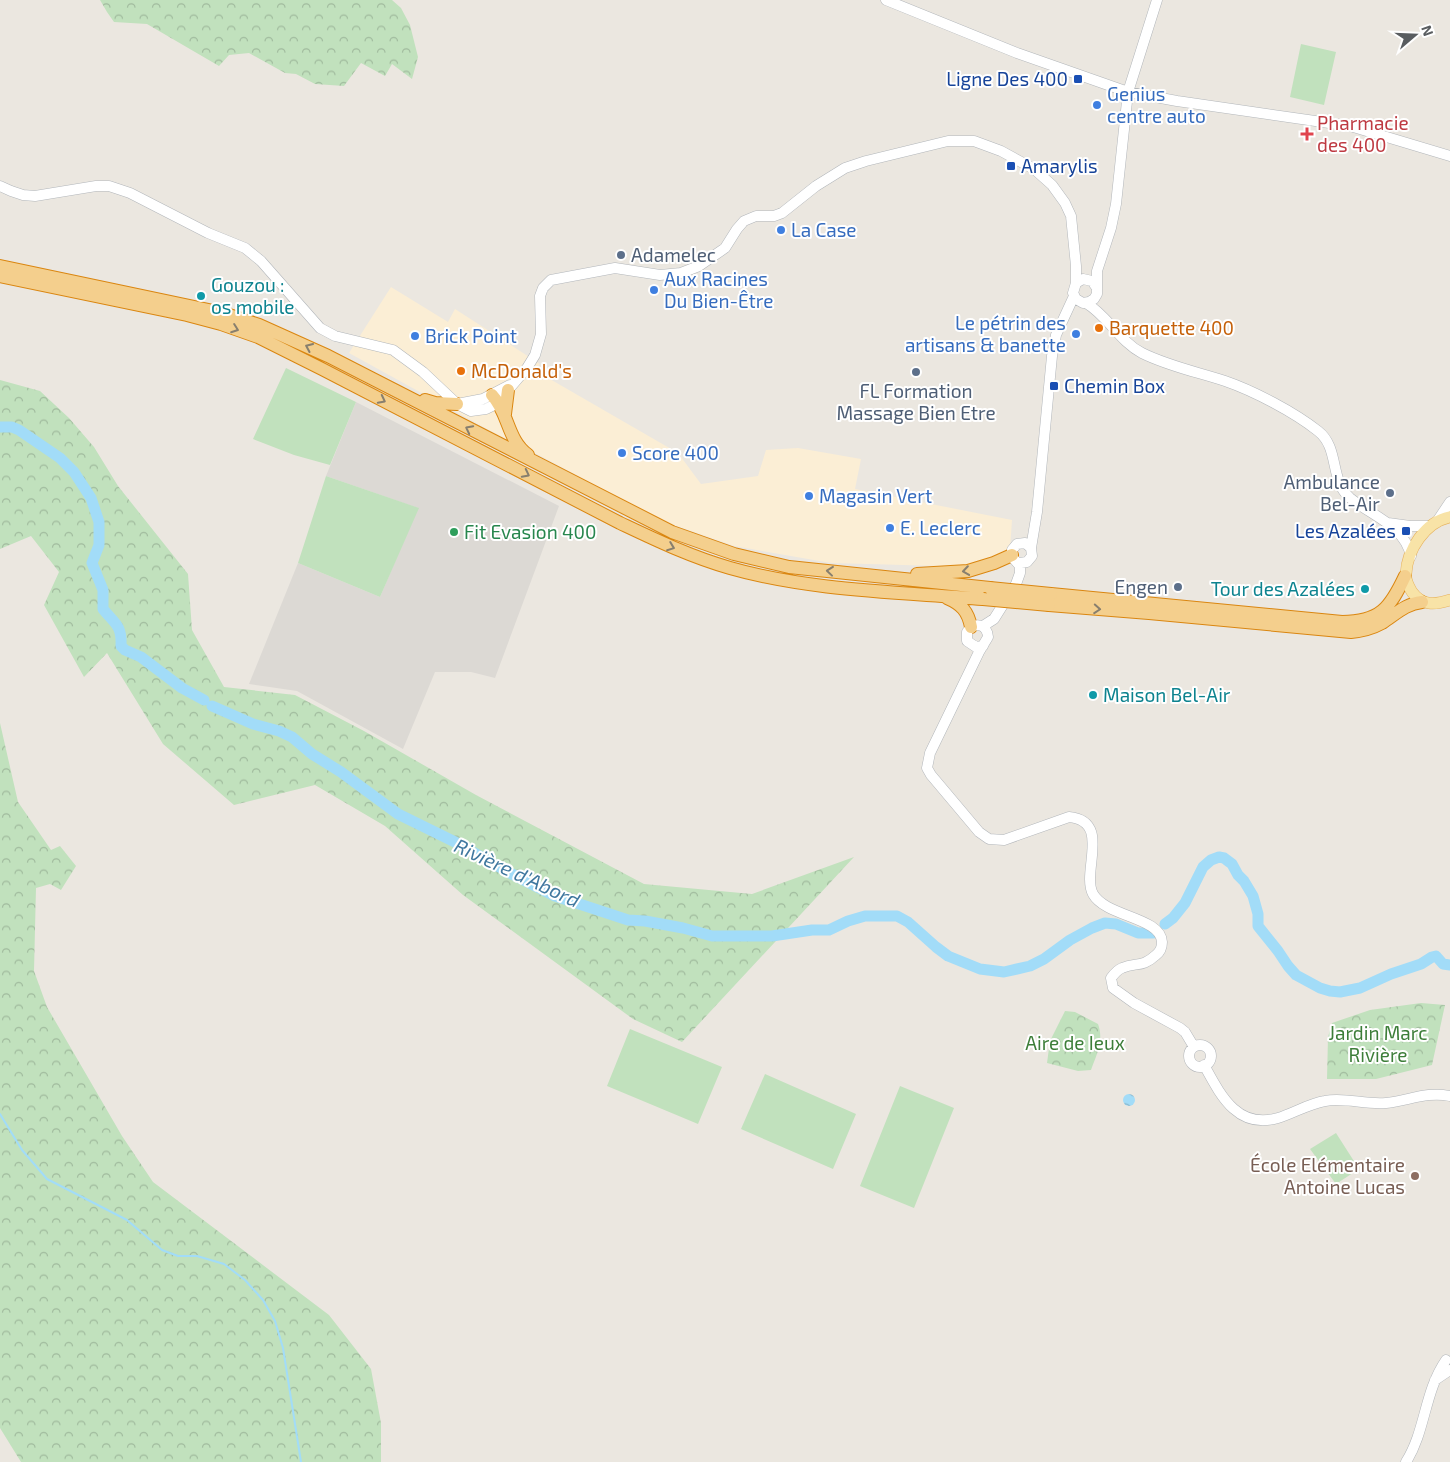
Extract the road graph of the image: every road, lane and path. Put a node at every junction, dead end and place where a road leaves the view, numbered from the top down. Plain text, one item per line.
1 (886, 0) edge
2 (1157, 0) edge
3 (1128, 92) junction
4 (1450, 156) edge
5 (0, 186) edge
6 (0, 266) edge
7 (1076, 266) junction
8 (1097, 271) junction
9 (0, 276) edge
10 (1087, 279) junction
11 (1076, 283) junction
12 (1096, 292) junction
13 (1074, 296) junction
14 (1084, 303) junction
15 (1063, 318) junction
16 (1105, 319) junction
17 (328, 356) junction
18 (512, 386) junction
19 (495, 399) junction
20 (457, 404) junction
21 (505, 414) junction
22 (1450, 502) edge
23 (1450, 517) edge
24 (1387, 522) junction
25 (653, 523) junction
26 (1434, 523) junction
27 (1027, 545) junction
28 (1411, 556) junction
29 (1019, 560) junction
30 (879, 576) junction
31 (1405, 576) junction
32 (877, 591) junction
33 (986, 593) junction
34 (1050, 600) junction
35 (1450, 600) edge
36 (1205, 602) dead end
37 (1422, 602) junction
38 (1220, 610) junction
39 (981, 629) junction
40 (972, 646) junction
41 (983, 646) junction
42 (976, 661) junction
43 (1194, 1047) junction
44 (1204, 1065) junction
45 (1450, 1096) edge
46 (1449, 1363) edge
47 (1406, 1462) edge

1 - 3 main road
2 - 3 main road
3 - 4 main road
3 - 8 main road
5 - 20 main road
17 -> 6 highway
7 - 10 main road
7 - 11 main road
7 - 18 main road
8 - 10 main road
8 - 12 main road
9 -> 32 highway
10 - 11 main road
10 - 12 main road
11 - 13 main road
12 - 14 main road
12 - 16 main road
13 - 14 main road
13 - 15 main road
14 - 15 main road
14 - 16 main road
15 - 27 main road
16 - 24 main road
17 - 20 highway
25 -> 17 highway
18 - 19 main road
18 - 21 highway
19 - 20 main road
19 - 21 highway
21 - 25 highway
22 - 26 main road
23 - 26 main road
24 - 26 main road
24 - 28 main road
30 -> 25 highway
26 - 28 main road
27 - 29 main road
27 - 29 main road
28 - 31 main road
29 -> 30 highway
29 - 39 main road
30 - 33 highway
31 - 37 main road
31 - 38 highway
32 - 33 highway
32 - 39 highway
33 - 34 highway, bridge
34 -> 37 highway
34 - 38 highway
35 - 37 main road
36 - 38 highway
39 - 40 main road
39 - 41 main road
40 - 41 main road
40 - 42 main road
41 - 42 main road
42 - 43 main road
43 - 44 main road
43 - 44 main road
44 - 45 main road
46 - 47 main road

